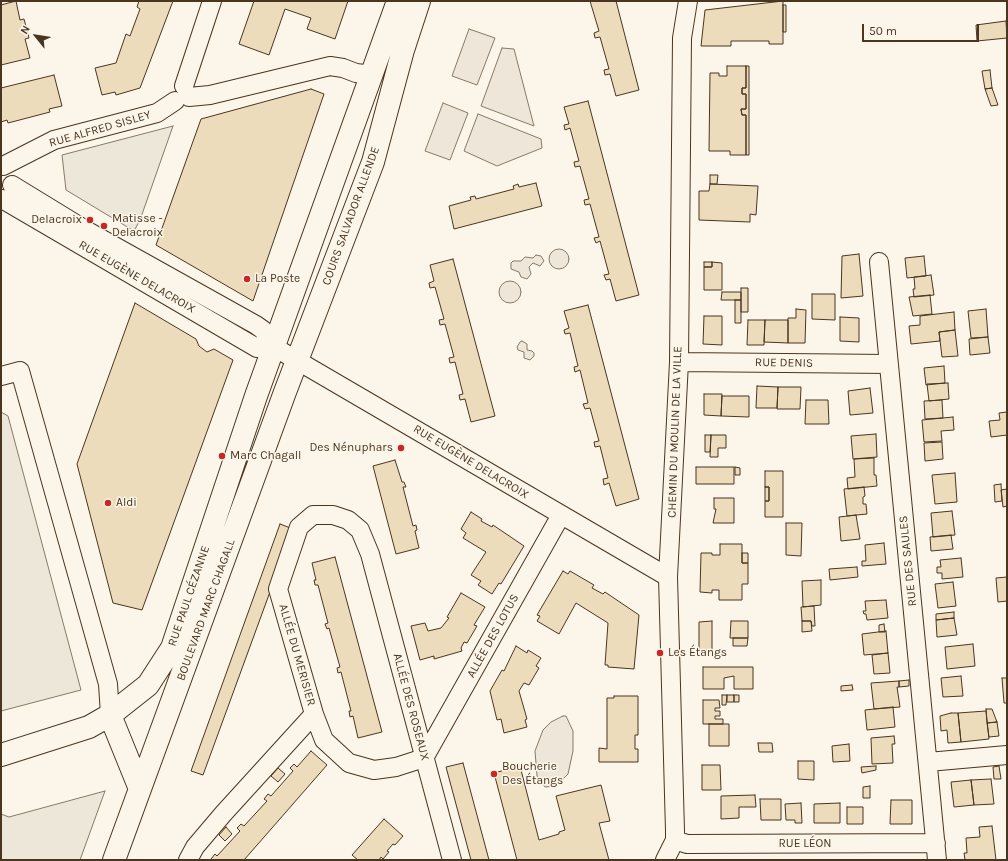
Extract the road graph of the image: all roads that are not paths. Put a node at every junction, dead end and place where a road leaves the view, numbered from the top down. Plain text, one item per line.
1 (212, 1) edge
2 (398, 1) edge
3 (419, 1) edge
4 (688, 1) edge
5 (373, 75) junction
6 (183, 95) junction
7 (2, 166) edge
8 (5, 195) edge
9 (879, 262) dead end
10 (274, 347) junction
11 (297, 360) junction
12 (679, 362) junction
13 (889, 364) junction
14 (1, 376) edge
15 (561, 515) junction
16 (370, 554) joint
17 (668, 577) junction
18 (314, 714) junction
19 (110, 715) junction
20 (1, 755) edge
21 (1007, 755) edge
22 (424, 758) junction
23 (928, 762) junction
24 (140, 789) junction
25 (675, 840) junction
26 (937, 852) edge
27 (114, 860) edge
28 (188, 860) edge
29 (452, 860) edge
30 (665, 860) edge

1 - 6 street
2 - 5 main road
3 - 11 main road, COURS SALVADOR ALLENDE
4 - 12 street, CHEMIN DU MOULIN DE LA VILLE
5 - 6 street
5 - 10 main road
6 - 7 street, RUE ALFRED SISLEY
7 - 8 street
8 - 10 street, RUE EUGÈNE DELACROIX
9 - 13 street, RUE DES SAULES
10 - 11 street, RUE EUGÈNE DELACROIX
10 - 19 main road, RUE PAUL CÉZANNE
11 - 15 street, RUE EUGÈNE DELACROIX
11 - 24 main road, BOULEVARD MARC CHAGALL
12 - 13 street, RUE DENIS
12 - 17 street, CHEMIN DU MOULIN DE LA VILLE
13 - 23 street, RUE DES SAULES
14 - 19 street
15 - 17 street, RUE EUGÈNE DELACROIX
15 - 22 street, ALLÉE DES LOTUS
16 - 18 street, ALLÉE DU MERISIER
16 - 22 street, ALLÉE DES ROSEAUX
17 - 25 street, CHEMIN DU MOULIN DE LA VILLE
18 - 22 street
18 - 28 street, ALLÉE DU MERISIER
19 - 20 main road, RUE PAUL CÉZANNE
19 - 24 main road
21 - 23 street
22 - 29 street, ALLÉE DES ROSEAUX
23 - 26 street, RUE DES SAULES
24 - 27 main road, BOULEVARD MARC CHAGALL
25 - 26 street, RUE LÉON
25 - 30 street, CHEMIN DU MOULIN DE LA VILLE

